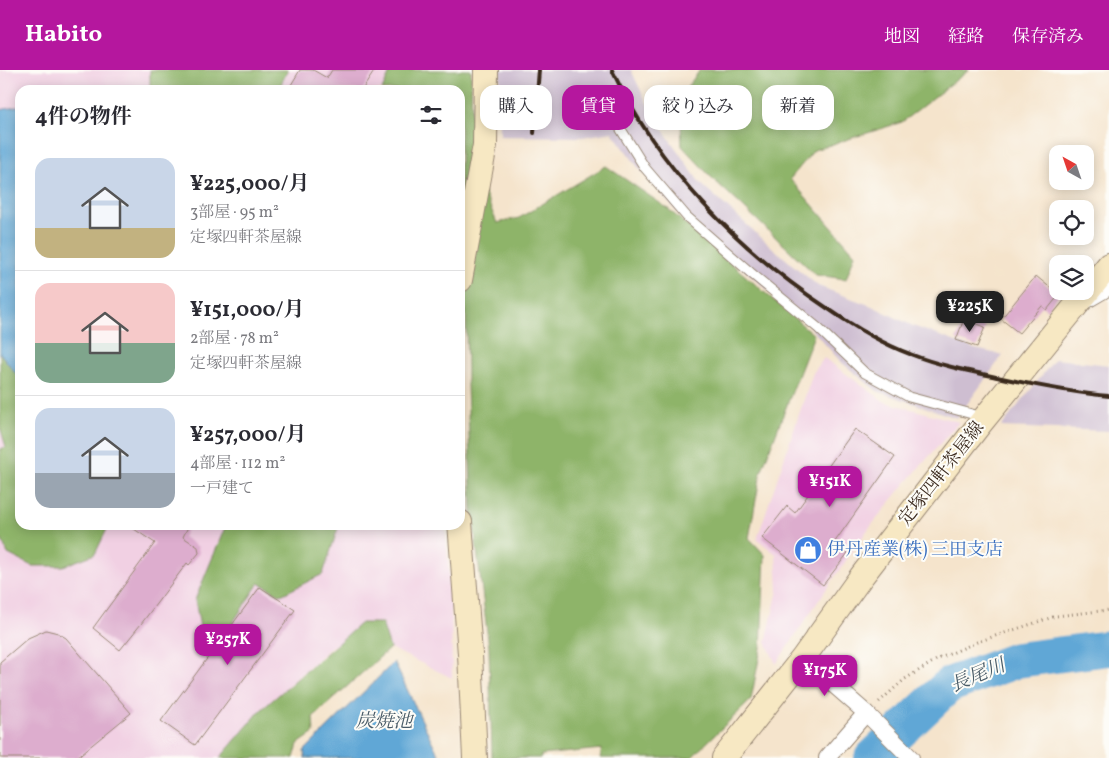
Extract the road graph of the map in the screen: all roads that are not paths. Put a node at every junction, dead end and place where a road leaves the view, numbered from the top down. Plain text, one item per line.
1 (486, 70) edge
2 (621, 130) edge
3 (465, 253) edge
4 (1109, 265) edge
5 (1109, 287) edge
6 (1076, 307) junction
7 (985, 418) junction
8 (461, 530) edge
9 (803, 658) junction
10 (866, 714) junction
11 (475, 758) edge
12 (724, 758) edge
13 (827, 758) edge
14 (911, 758) edge

1 - 3 main road
2 - 7 lane
4 - 6 main road, 定塚四軒茶屋線
5 - 6 street
6 - 7 main road, 定塚四軒茶屋線
7 - 9 main road, 定塚四軒茶屋線
8 - 11 main road
9 - 10 street
9 - 12 main road, 定塚四軒茶屋線
10 - 13 street
10 - 14 street

